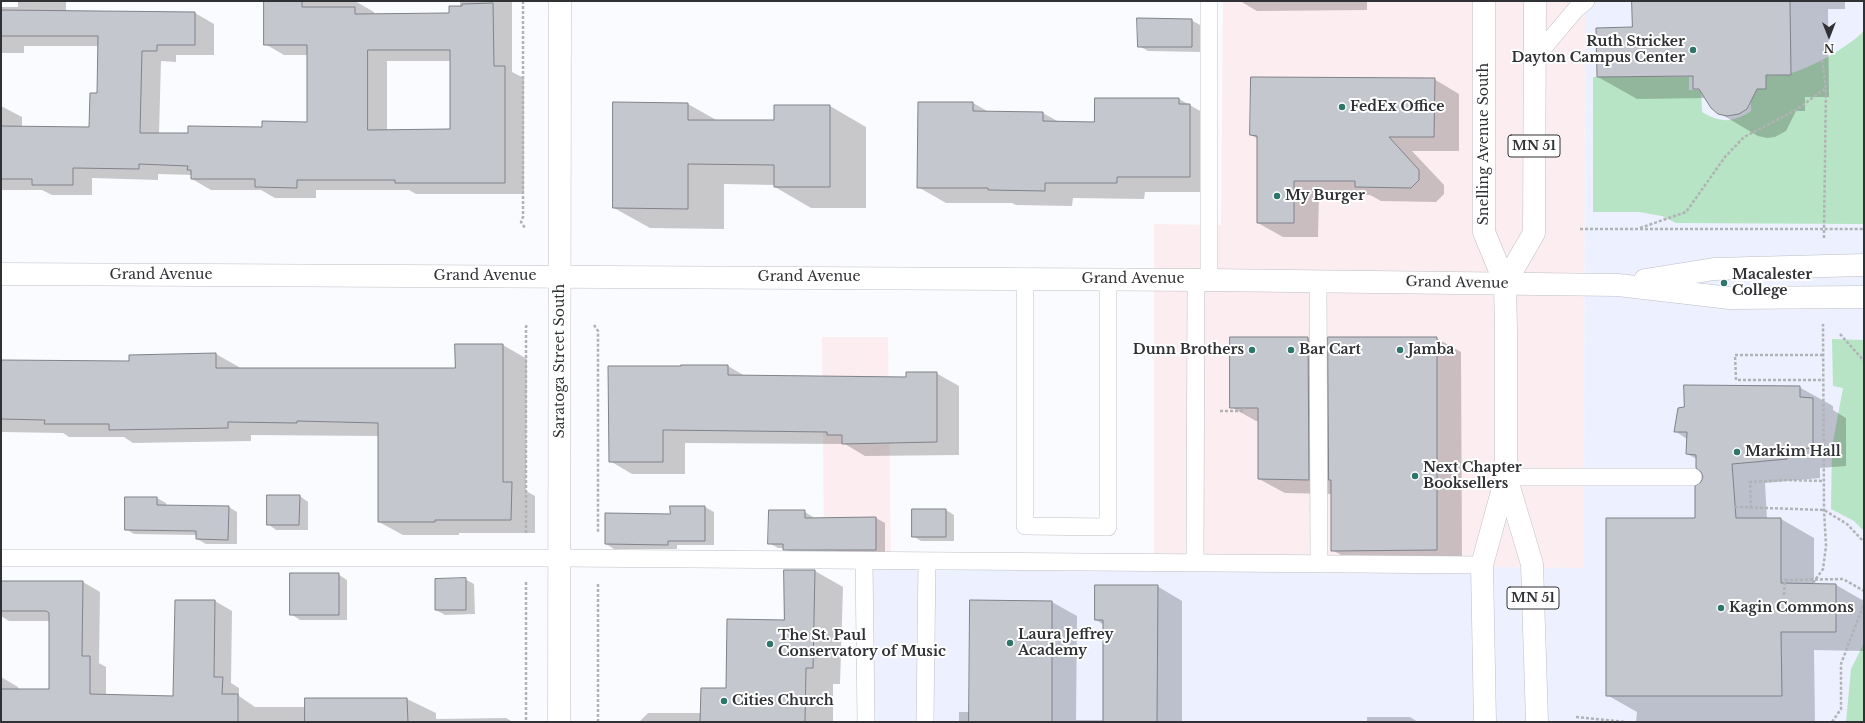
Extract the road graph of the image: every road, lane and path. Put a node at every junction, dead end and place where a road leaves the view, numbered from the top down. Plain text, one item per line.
1 (523, 1) edge
2 (560, 1) edge
3 (1209, 1) edge
4 (1484, 1) edge
5 (1535, 1) edge
6 (1586, 1) edge
7 (1534, 59) junction
8 (1822, 60) dead end
9 (1826, 88) junction
10 (525, 228) dead end
11 (1580, 229) dead end
12 (1637, 229) junction
13 (1824, 229) junction
14 (1864, 229) edge
15 (1864, 265) edge
16 (1, 274) edge
17 (560, 277) junction
18 (1025, 278) junction
19 (1108, 279) junction
20 (1202, 280) junction
21 (1318, 281) junction
22 (1505, 283) junction
23 (1618, 285) junction
24 (1864, 297) edge
25 (527, 324) dead end
26 (594, 325) dead end
27 (1823, 334) dead end
28 (1840, 334) dead end
29 (1823, 355) junction
30 (1864, 361) edge
31 (1823, 380) junction
32 (1244, 408) dead end
33 (1230, 411) dead end
34 (1506, 477) junction
35 (1693, 477) dead end
36 (1824, 481) junction
37 (1735, 507) dead end
38 (1751, 508) junction
39 (1824, 510) junction
40 (1864, 542) edge
41 (1, 558) edge
42 (526, 558) junction
43 (559, 558) junction
44 (598, 559) junction
45 (864, 561) junction
46 (927, 562) junction
47 (1195, 563) junction
48 (1319, 564) junction
49 (1482, 565) junction
50 (1817, 580) junction
51 (1813, 583) dead end
52 (1864, 591) edge
53 (1784, 595) dead end
54 (1864, 599) edge
55 (1863, 606) edge
56 (1576, 717) dead end
57 (526, 722) edge
58 (559, 722) edge
59 (598, 722) edge
60 (866, 722) edge
61 (925, 722) edge
62 (1485, 722) edge
63 (1537, 722) edge
64 (1626, 722) edge
65 (1832, 722) edge

1 - 10 path
2 - 17 main road, Saratoga Street South
3 - 20 lane
4 - 22 main road, Snelling Avenue South / MN 51
5 - 7 main road, MN 51
6 - 7 lane
7 - 22 main road, MN 51
8 - 9 path
9 - 12 path
9 - 13 path
11 - 12 path
12 - 13 path
13 - 14 path
15 - 23 main road, Grand Avenue
16 - 17 main road, Grand Avenue
17 - 18 main road, Grand Avenue
17 - 43 main road, Saratoga Street South
18 - 19 main road, Grand Avenue
18 - 19 lane
19 - 20 main road, Grand Avenue
20 - 21 main road, Grand Avenue
20 - 47 lane
21 - 22 main road, Grand Avenue
21 - 48 lane
22 - 23 main road, Grand Avenue
22 - 34 main road, Snelling Avenue South / MN 51
23 - 24 main road, Grand Avenue
25 - 42 path
26 - 44 path
27 - 29 path
28 - 30 path
29 - 31 path
29 - 31 path
31 - 36 path
32 - 33 path
34 - 35 lane
34 - 49 main road, Snelling Avenue South / MN 51
34 - 63 main road, Snelling Avenue South / MN 51
36 - 38 path
36 - 39 path
37 - 38 path
38 - 39 path
39 - 40 path
39 - 50 path
41 - 42 lane
42 - 43 lane
42 - 57 path
43 - 44 lane
43 - 58 main road, Saratoga Street South
44 - 45 lane
44 - 59 path
45 - 46 lane
45 - 60 lane
46 - 47 lane
46 - 61 lane
47 - 48 lane
48 - 49 lane
49 - 62 main road, Snelling Avenue South / MN 51
50 - 51 path
50 - 52 path
50 - 53 path
54 - 55 path
55 - 65 path
56 - 64 path

